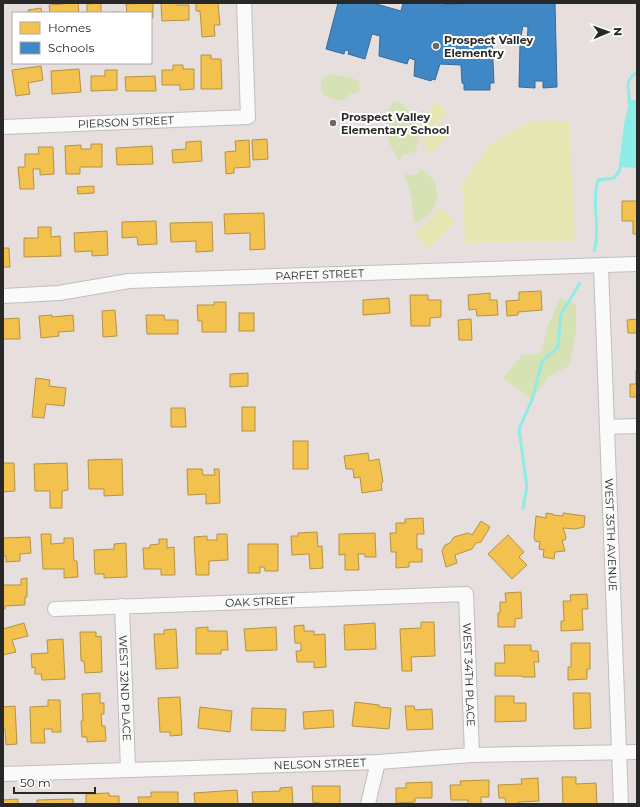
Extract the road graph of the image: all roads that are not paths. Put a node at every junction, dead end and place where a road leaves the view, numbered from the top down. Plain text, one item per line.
1 (244, 3) edge
2 (3, 127) edge
3 (637, 264) edge
4 (601, 266) junction
5 (3, 296) edge
6 (637, 426) edge
7 (607, 427) junction
8 (466, 594) joint
9 (122, 606) junction
10 (55, 608) dead end
11 (637, 752) edge
12 (619, 753) junction
13 (472, 755) junction
14 (378, 762) junction
15 (128, 769) junction
16 (3, 774) edge
17 (368, 804) edge
18 (621, 804) edge

1 - 2 street, PIERSON STREET
3 - 4 street, PARFET STREET
4 - 5 street, PARFET STREET
4 - 7 street, WEST 35TH AVENUE
6 - 7 street
7 - 12 street, WEST 35TH AVENUE
8 - 9 street, OAK STREET
8 - 13 street, WEST 34TH PLACE
9 - 10 street, OAK STREET
9 - 15 street, WEST 32ND PLACE
11 - 12 street, NELSON STREET
12 - 13 street, NELSON STREET
12 - 18 street, WEST 35TH AVENUE
13 - 14 street, NELSON STREET
14 - 15 street, NELSON STREET
14 - 17 street
15 - 16 street, NELSON STREET

